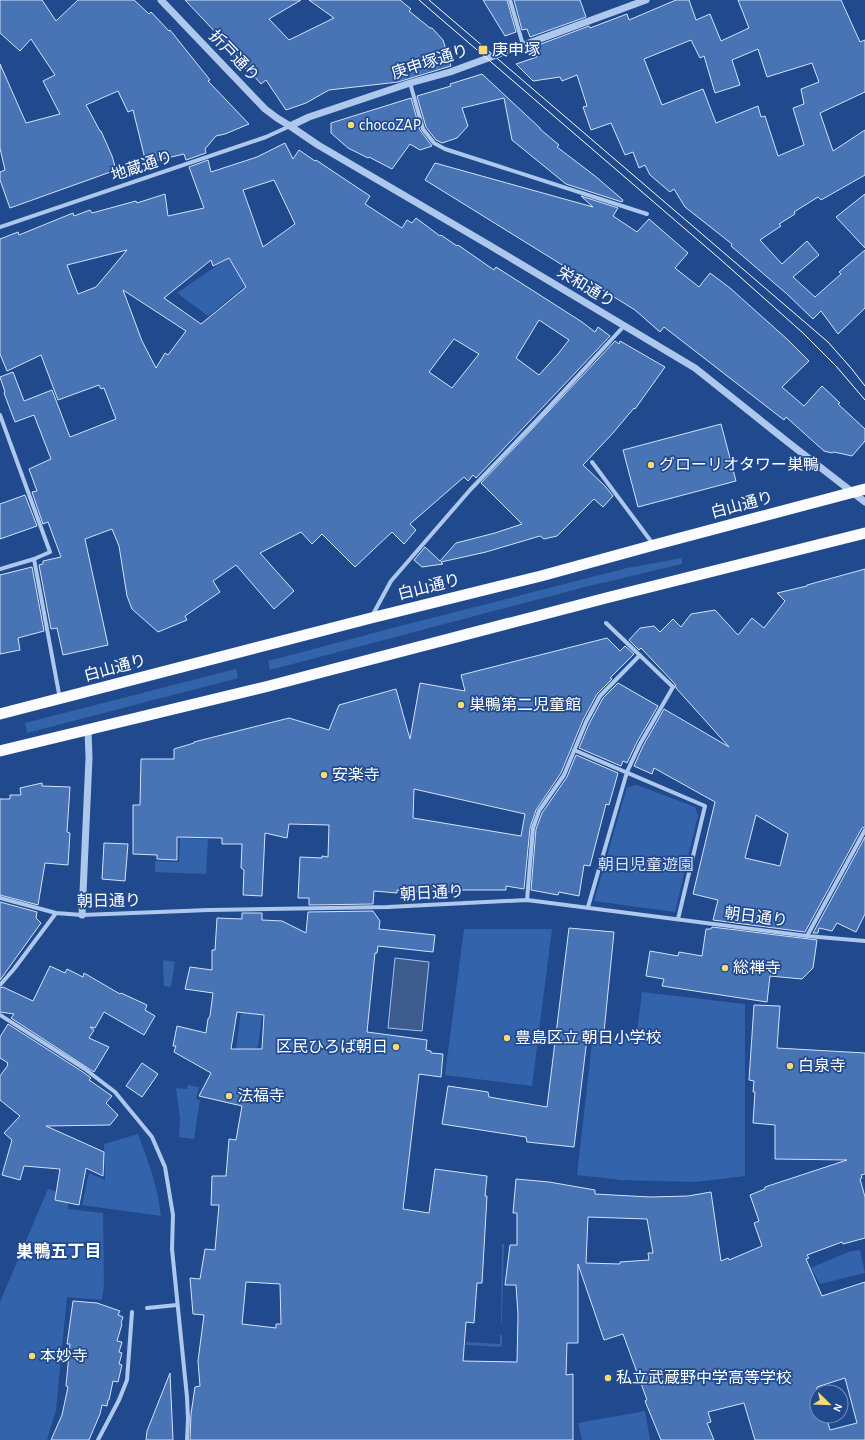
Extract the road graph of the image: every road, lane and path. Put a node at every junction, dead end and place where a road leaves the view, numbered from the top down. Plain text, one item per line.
1 (161, 0) edge
2 (510, 0) edge
3 (646, 0) edge
4 (523, 45) junction
5 (410, 83) junction
6 (290, 126) junction
7 (647, 214) dead end
8 (0, 227) edge
9 (624, 326) junction
10 (0, 414) edge
11 (592, 462) dead end
12 (865, 489) edge
13 (852, 493) junction
14 (865, 502) edge
15 (865, 533) edge
16 (654, 544) junction
17 (34, 559) junction
18 (0, 569) edge
19 (371, 618) junction
20 (606, 623) dead end
21 (640, 655) junction
22 (60, 699) junction
23 (0, 714) edge
24 (88, 730) junction
25 (574, 750) junction
26 (0, 751) edge
27 (627, 772) junction
28 (865, 830) edge
29 (0, 898) edge
30 (527, 900) junction
31 (588, 907) junction
32 (56, 913) junction
33 (82, 915) junction
34 (678, 919) junction
35 (807, 936) junction
36 (865, 941) edge
37 (0, 985) edge
38 (0, 1015) edge
39 (177, 1305) junction
40 (147, 1308) dead end
41 (132, 1312) dead end
42 (98, 1440) edge
43 (187, 1440) edge

1 - 6 street, 折戸通り
2 - 4 street
3 - 4 street, 庚申塚通り
4 - 5 street, 庚申塚通り
5 - 6 street, 庚申塚通り
5 - 7 street
6 - 8 street, 地蔵通り
6 - 9 street, 栄和通り
9 - 13 street, 栄和通り
9 - 19 street
10 - 17 street
11 - 16 street
12 - 13 highway, 白山通り
13 - 14 street, 栄和通り
13 - 16 highway, 白山通り
15 - 24 highway
16 - 19 highway, 白山通り
17 - 18 street
17 - 22 street
19 - 22 highway, 白山通り
20 - 21 street
21 - 25 street
21 - 27 street
22 - 23 highway, 白山通り
24 - 26 highway
24 - 33 street
25 - 27 street
25 - 30 street
27 - 31 street
27 - 34 street
28 - 35 street
29 - 32 street, 朝日通り
30 - 31 street, 朝日通り
30 - 33 street, 朝日通り
31 - 34 street, 朝日通り
32 - 33 street, 朝日通り
32 - 37 street
34 - 35 street, 朝日通り
35 - 36 street, 朝日通り
38 - 39 street
39 - 40 street
39 - 43 street
41 - 42 street

